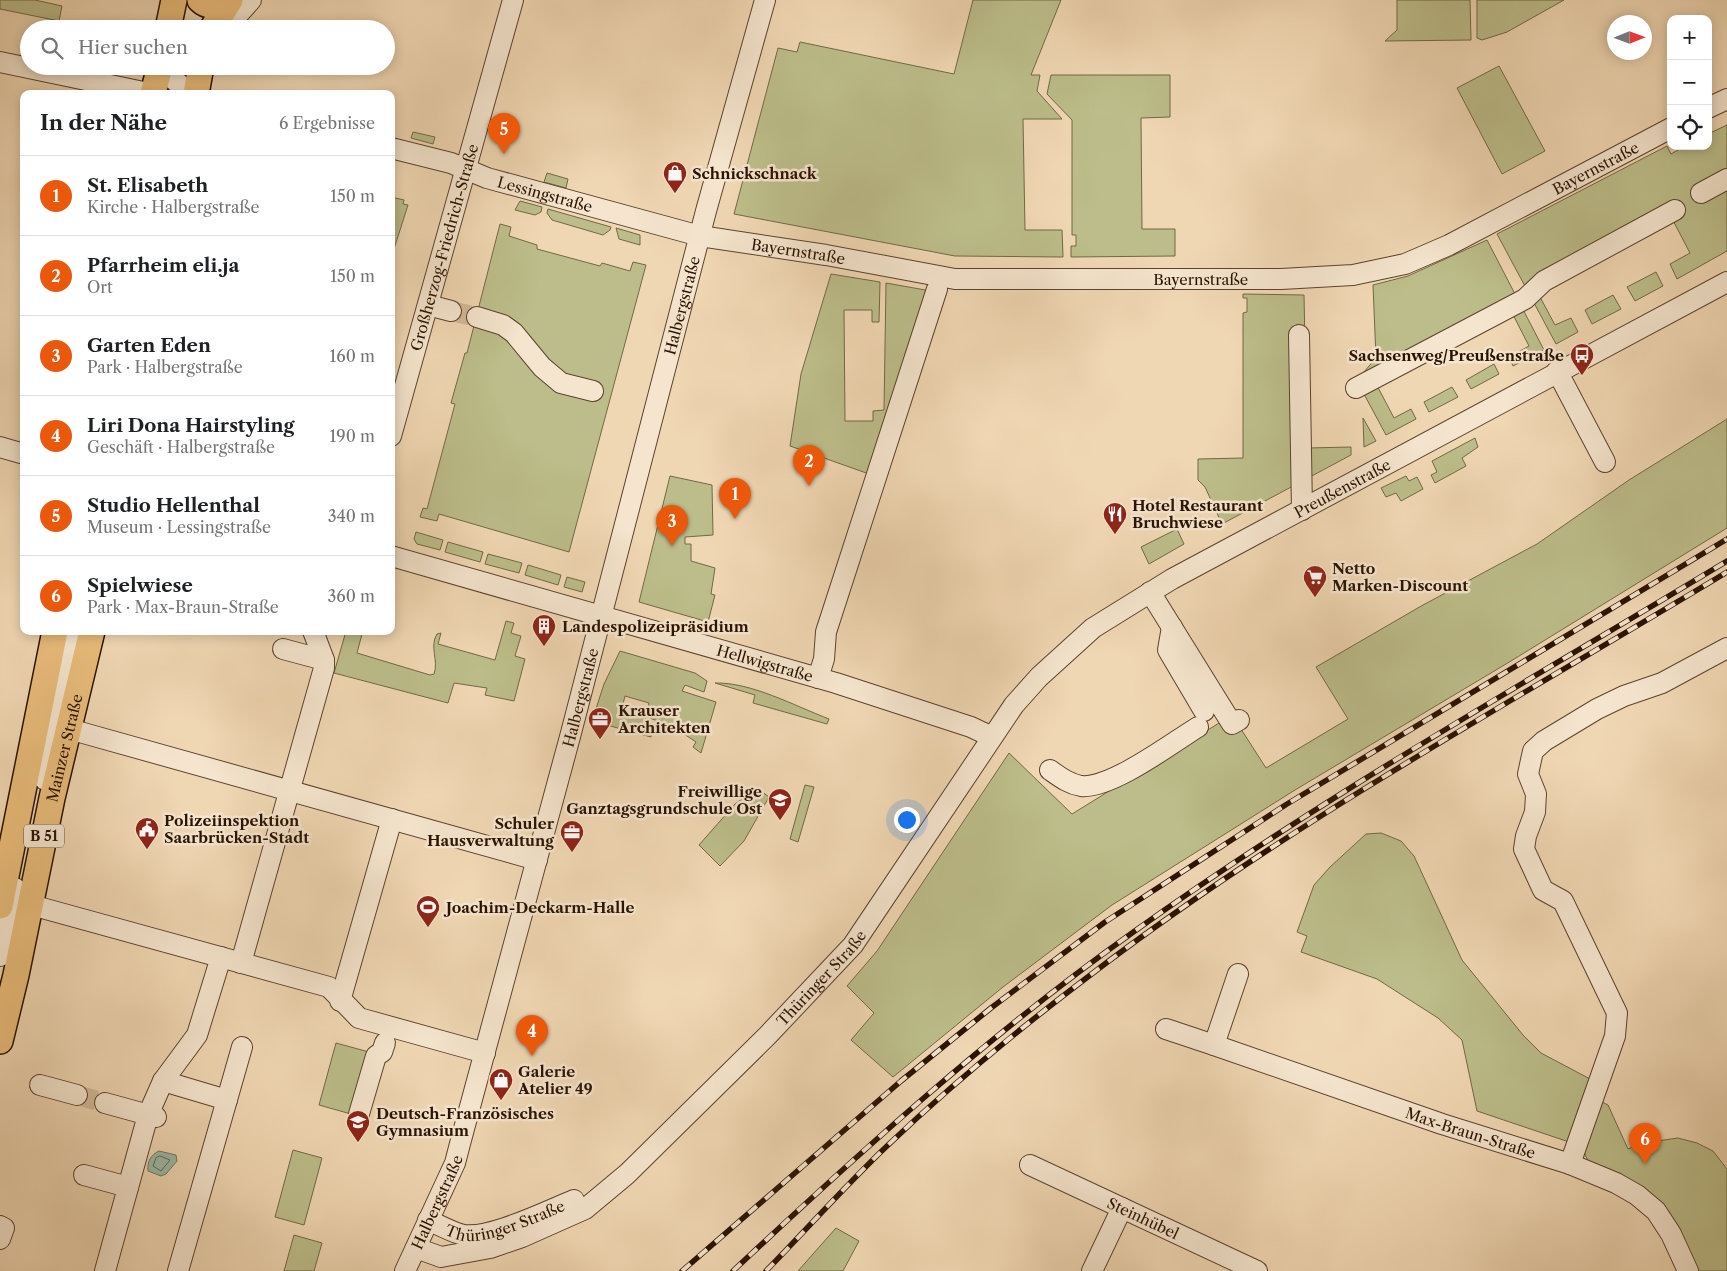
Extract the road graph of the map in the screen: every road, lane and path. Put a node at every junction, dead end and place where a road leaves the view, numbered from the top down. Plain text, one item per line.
1 (174, 0) edge
2 (251, 0) edge
3 (513, 0) edge
4 (765, 0) edge
5 (224, 1) edge
6 (170, 20) edge
7 (217, 20) edge
8 (233, 20) edge
9 (0, 62) edge
10 (20, 66) edge
11 (62, 75) edge
12 (188, 75) edge
13 (177, 82) edge
14 (134, 90) edge
15 (161, 90) edge
16 (1727, 99) edge
17 (1712, 106) edge
18 (1667, 130) edge
19 (395, 149) edge
20 (466, 169) junction
21 (1727, 179) edge
22 (1700, 193) dead end
23 (1675, 210) dead end
24 (700, 236) junction
25 (1727, 282) edge
26 (937, 289) dead end
27 (428, 305) junction
28 (451, 311) tunnel mouth
29 (476, 317) tunnel mouth
30 (1299, 335) dead end
31 (1557, 371) junction
32 (1356, 388) dead end
33 (593, 391) dead end
34 (395, 422) edge
35 (0, 447) edge
36 (20, 453) edge
37 (1605, 462) dead end
38 (1302, 510) junction
39 (395, 557) edge
40 (1150, 592) junction
41 (600, 617) junction
42 (1172, 627) junction
43 (54, 635) edge
44 (66, 635) edge
45 (73, 635) edge
46 (91, 635) edge
47 (314, 635) edge
48 (1727, 648) edge
49 (283, 649) dead end
50 (324, 660) junction
51 (818, 678) junction
52 (1239, 720) dead end
53 (69, 729) junction
54 (992, 737) junction
55 (1050, 770) dead end
56 (290, 790) junction
57 (392, 819) junction
58 (537, 860) junction
59 (13, 901) edge
60 (0, 956) edge
61 (221, 957) junction
62 (241, 963) junction
63 (1238, 974) dead end
64 (0, 990) edge
65 (340, 1001) junction
66 (1166, 1029) dead end
67 (0, 1041) edge
68 (385, 1043) dead end
69 (1214, 1045) junction
70 (242, 1047) dead end
71 (484, 1053) junction
72 (163, 1081) junction
73 (40, 1085) dead end
74 (76, 1095) tunnel mouth
75 (227, 1100) junction
76 (105, 1103) tunnel mouth
77 (359, 1114) dead end
78 (152, 1116) junction
79 (1570, 1164) junction
80 (1030, 1165) dead end
81 (84, 1176) dead end
82 (612, 1186) junction
83 (128, 1187) junction
84 (1122, 1208) junction
85 (428, 1220) junction
86 (0, 1226) edge
87 (0, 1239) edge
88 (416, 1248) junction
89 (105, 1271) edge
90 (178, 1271) edge
91 (405, 1271) edge
92 (1092, 1271) edge
93 (1256, 1271) edge
94 (1688, 1271) edge

1 - 6 main road
2 - 8 street
3 - 20 street, Großherzog-Friedrich-Straße
4 - 24 street, Halbergstraße
5 - 7 main road
9 - 10 street
11 - 14 street
12 - 13 main road
13 - 15 main road
16 - 17 street
18 - 24 street, Bayernstraße
19 - 20 street, Lessingstraße
20 - 24 street, Lessingstraße
20 - 27 street, Großherzog-Friedrich-Straße
21 - 22 street
23 - 32 street
24 - 41 street, Halbergstraße
25 - 31 street, Preußenstraße
26 - 51 street
27 - 28 street
27 - 34 street, Großherzog-Friedrich-Straße
29 - 33 street
30 - 38 street
31 - 37 street
31 - 38 street, Preußenstraße
35 - 36 street
38 - 40 street, Preußenstraße
39 - 41 street, Hellwigstraße
40 - 42 street
40 - 54 street, Preußenstraße
41 - 51 street, Hellwigstraße
41 - 58 street, Halbergstraße
42 - 52 street
42 - 55 street
43 - 59 main road, Mainzer Straße / B 51
44 - 59 street
45 - 59 street
46 - 53 main road, Mainzer Straße / B 51
47 - 50 street
48 - 79 street
49 - 50 street
50 - 56 street
51 - 54 street, Hellwigstraße
53 - 56 street
53 - 59 main road, Mainzer Straße / B 51
54 - 82 street, Thüringer Straße
56 - 57 street
56 - 62 street
57 - 58 street
57 - 65 street
58 - 71 street, Halbergstraße
59 - 60 street
59 - 61 street
59 - 64 street
59 - 67 main road, Mainzer Straße / B 51
61 - 62 street
61 - 72 street
62 - 65 street
63 - 69 street
65 - 71 street
66 - 69 street, Max-Braun-Straße
68 - 77 street
69 - 79 street, Max-Braun-Straße
70 - 75 street
71 - 85 street, Halbergstraße
72 - 75 street
72 - 78 street
73 - 74 street
75 - 90 street
76 - 78 street
78 - 83 street
79 - 94 street, Max-Braun-Straße
80 - 84 street, Steinhübel
81 - 83 street
82 - 85 street, Thüringer Straße
82 - 88 street, Thüringer Straße
83 - 89 street
84 - 92 street
84 - 93 street, Steinhübel
85 - 88 street, Halbergstraße
86 - 87 street
88 - 91 street, Halbergstraße

